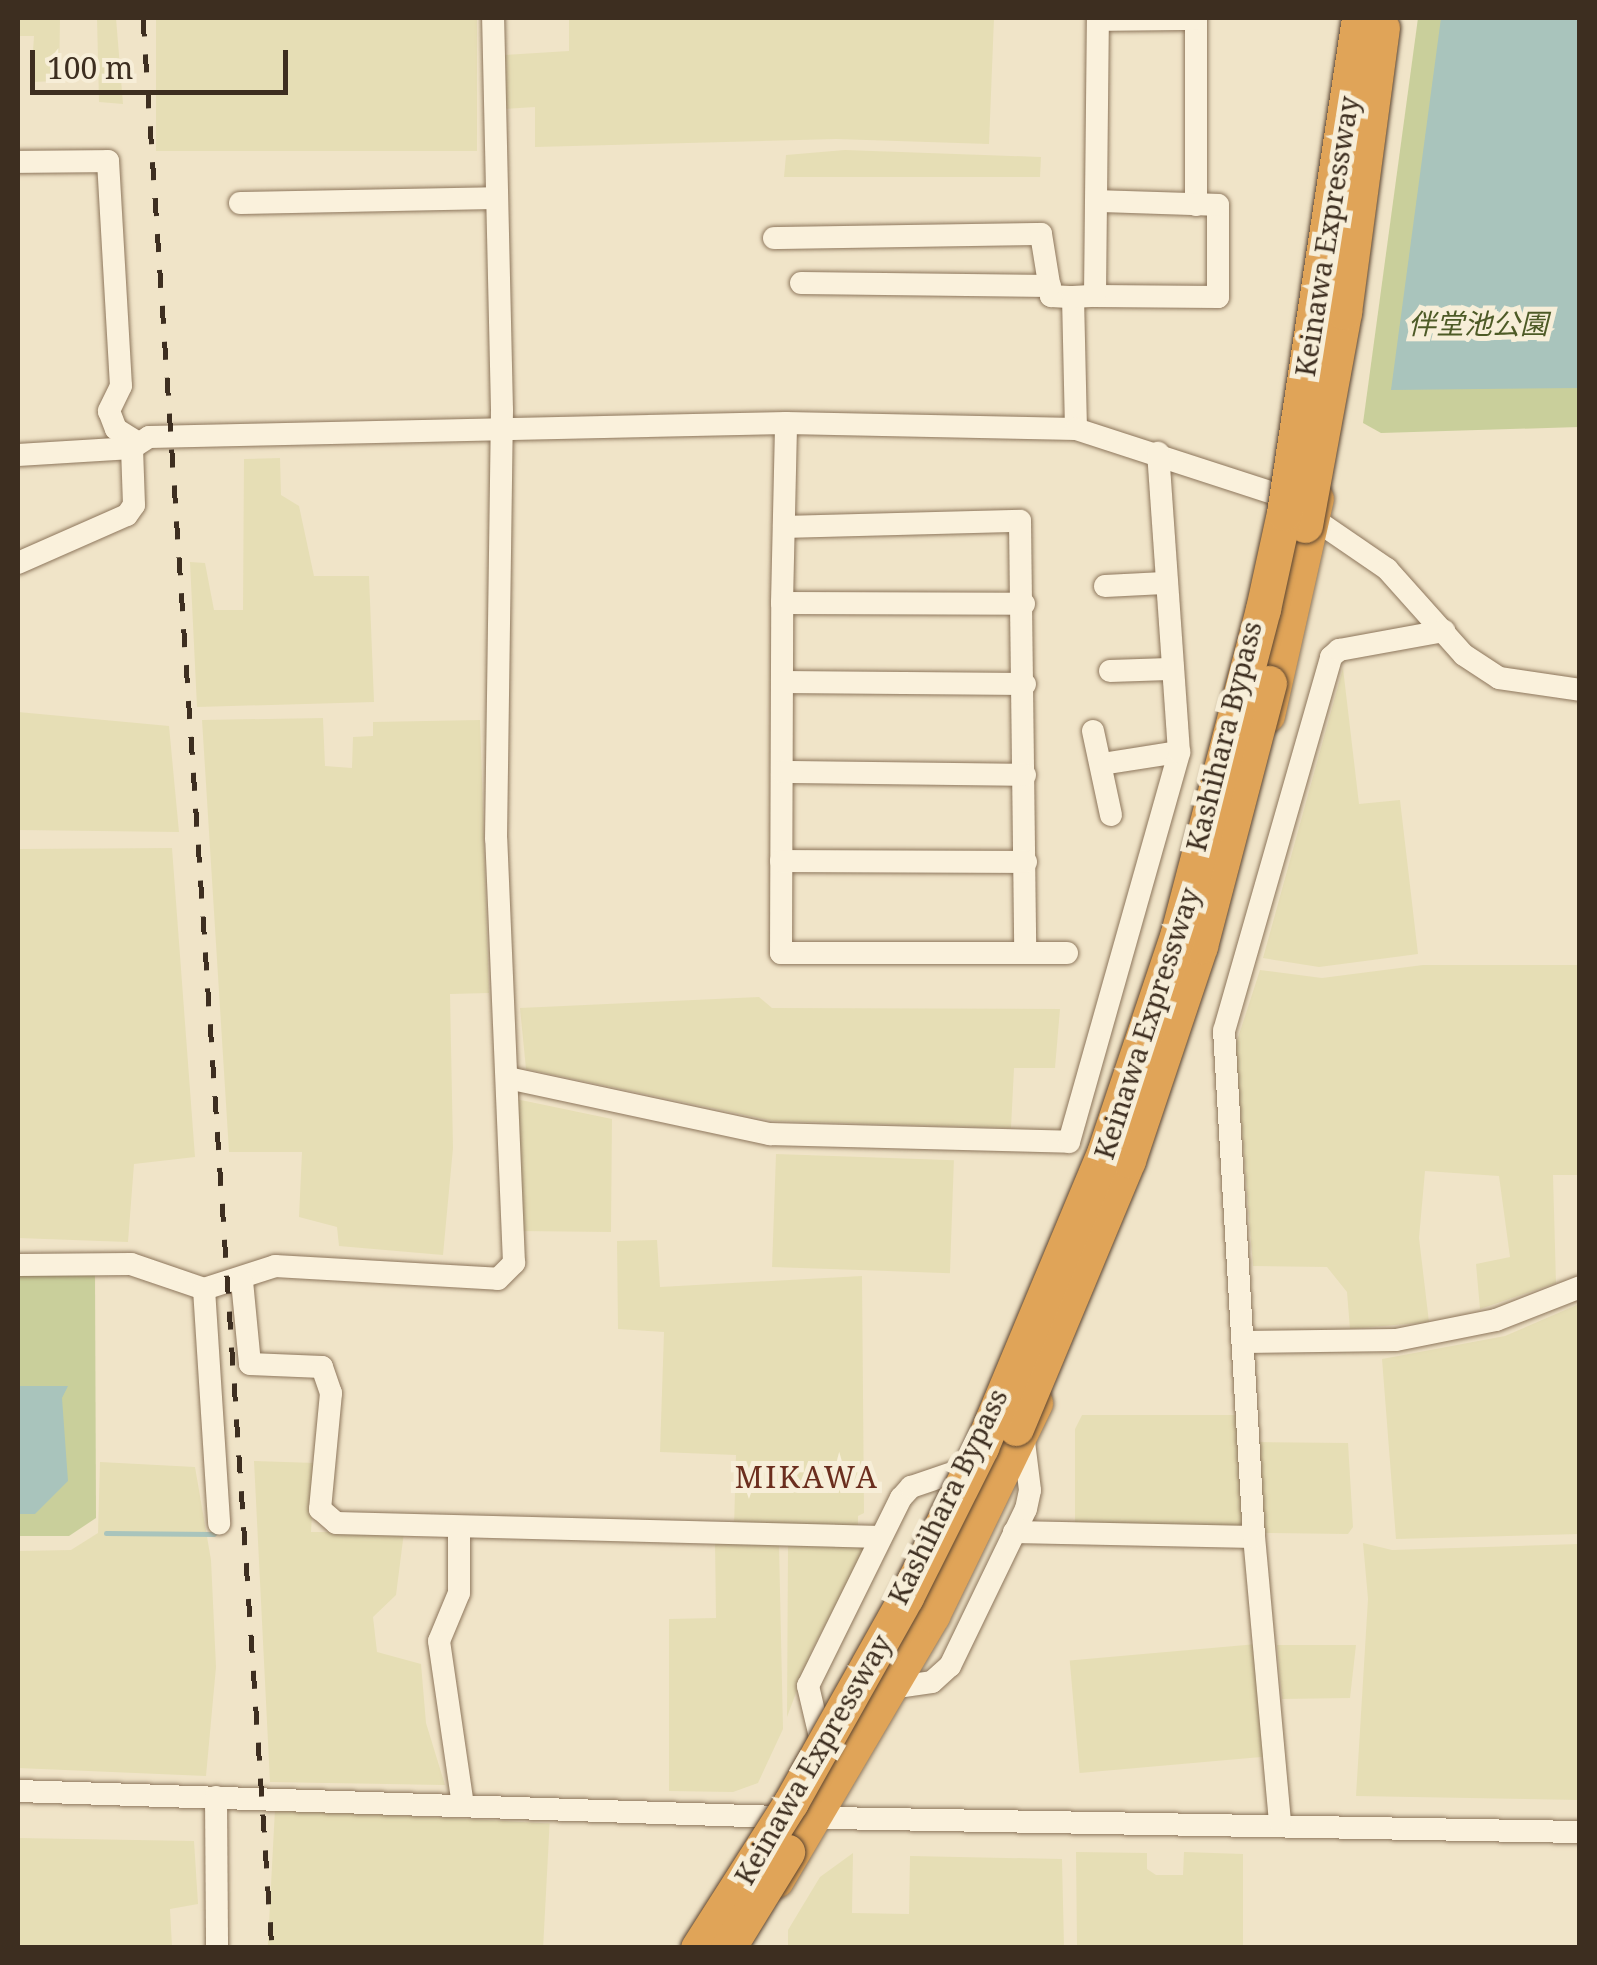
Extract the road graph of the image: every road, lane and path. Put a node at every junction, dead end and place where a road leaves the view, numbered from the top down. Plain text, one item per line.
1 (493, 18) edge
2 (1196, 18) edge
3 (1356, 18) edge
4 (1386, 18) edge
5 (1098, 19) edge
6 (18, 162) edge
7 (496, 198) junction
8 (1097, 201) junction
9 (240, 203) dead end
10 (1196, 205) junction
11 (774, 238) dead end
12 (802, 283) dead end
13 (1050, 286) junction
14 (1084, 297) junction
15 (786, 423) junction
16 (498, 426) junction
17 (1076, 428) junction
18 (135, 446) junction
19 (1158, 453) junction
20 (18, 456) edge
21 (1280, 495) junction
22 (1313, 517) junction
23 (784, 527) junction
24 (18, 563) edge
25 (1164, 583) junction
26 (1105, 586) dead end
27 (782, 603) junction
28 (1024, 604) junction
29 (1444, 630) junction
30 (1168, 669) junction
31 (1110, 671) dead end
32 (782, 682) junction
33 (1024, 684) junction
34 (1580, 690) edge
35 (1093, 731) dead end
36 (1179, 752) junction
37 (1102, 764) junction
38 (782, 772) junction
39 (1025, 776) junction
40 (1111, 815) dead end
41 (781, 861) junction
42 (1026, 862) junction
43 (1025, 953) junction
44 (1067, 953) dead end
45 (508, 1078) junction
46 (18, 1265) edge
47 (242, 1281) junction
48 (1580, 1287) edge
49 (204, 1289) junction
50 (1245, 1342) junction
51 (1022, 1430) junction
52 (961, 1470) junction
53 (219, 1524) dead end
54 (459, 1531) junction
55 (1014, 1532) junction
56 (881, 1537) junction
57 (1254, 1537) junction
58 (890, 1688) junction
59 (820, 1740) junction
60 (18, 1791) edge
61 (216, 1797) junction
62 (463, 1805) junction
63 (776, 1817) junction
64 (815, 1818) junction
65 (1280, 1822) junction
66 (1580, 1832) edge
67 (217, 1948) edge
68 (694, 1948) edge
69 (730, 1948) edge

1 - 7 street
2 - 5 street
2 - 10 street
3 - 21 highway, Kashihara Bypass
3 - 68 highway, Keinawa Expressway, bridge
4 - 22 highway, Kashihara Bypass
4 - 69 highway, Keinawa Expressway, bridge
5 - 8 street
6 - 18 street
7 - 9 street
7 - 16 street
8 - 10 street
8 - 14 street
10 - 14 street
11 - 13 street
12 - 13 street
13 - 14 street
14 - 17 street
15 - 16 street
15 - 17 street
15 - 23 street
16 - 18 street
16 - 45 street
17 - 19 street
18 - 20 street
18 - 24 street
19 - 21 street
19 - 25 street
21 - 22 street
21 - 52 highway, Kashihara Bypass
22 - 29 street
22 - 51 highway, Kashihara Bypass
23 - 27 street
23 - 28 street
25 - 26 street
25 - 30 street
27 - 28 street
27 - 32 street
28 - 33 street
29 - 34 street
29 - 50 street
30 - 31 street
30 - 36 street
32 - 33 street
32 - 38 street
33 - 39 street
35 - 37 street
36 - 37 street
36 - 45 street
37 - 40 street
38 - 39 street
38 - 41 street
39 - 42 street
41 - 42 street
41 - 43 street
42 - 43 street
43 - 44 street
45 - 47 street
46 - 49 street
47 - 49 street
47 - 54 street
48 - 50 street
49 - 53 street
50 - 57 street
51 - 55 street
51 - 58 highway, Kashihara Bypass
52 - 56 street
52 - 59 highway, Kashihara Bypass
54 - 56 street
54 - 62 street
55 - 57 street
55 - 58 street
56 - 59 street
57 - 65 street
58 - 64 highway, Kashihara Bypass
59 - 63 highway, Kashihara Bypass
60 - 61 street
61 - 62 street
61 - 67 street
62 - 63 street
63 - 64 street
63 - 68 highway, Kashihara Bypass
64 - 65 street
64 - 69 highway, Kashihara Bypass
65 - 66 street

